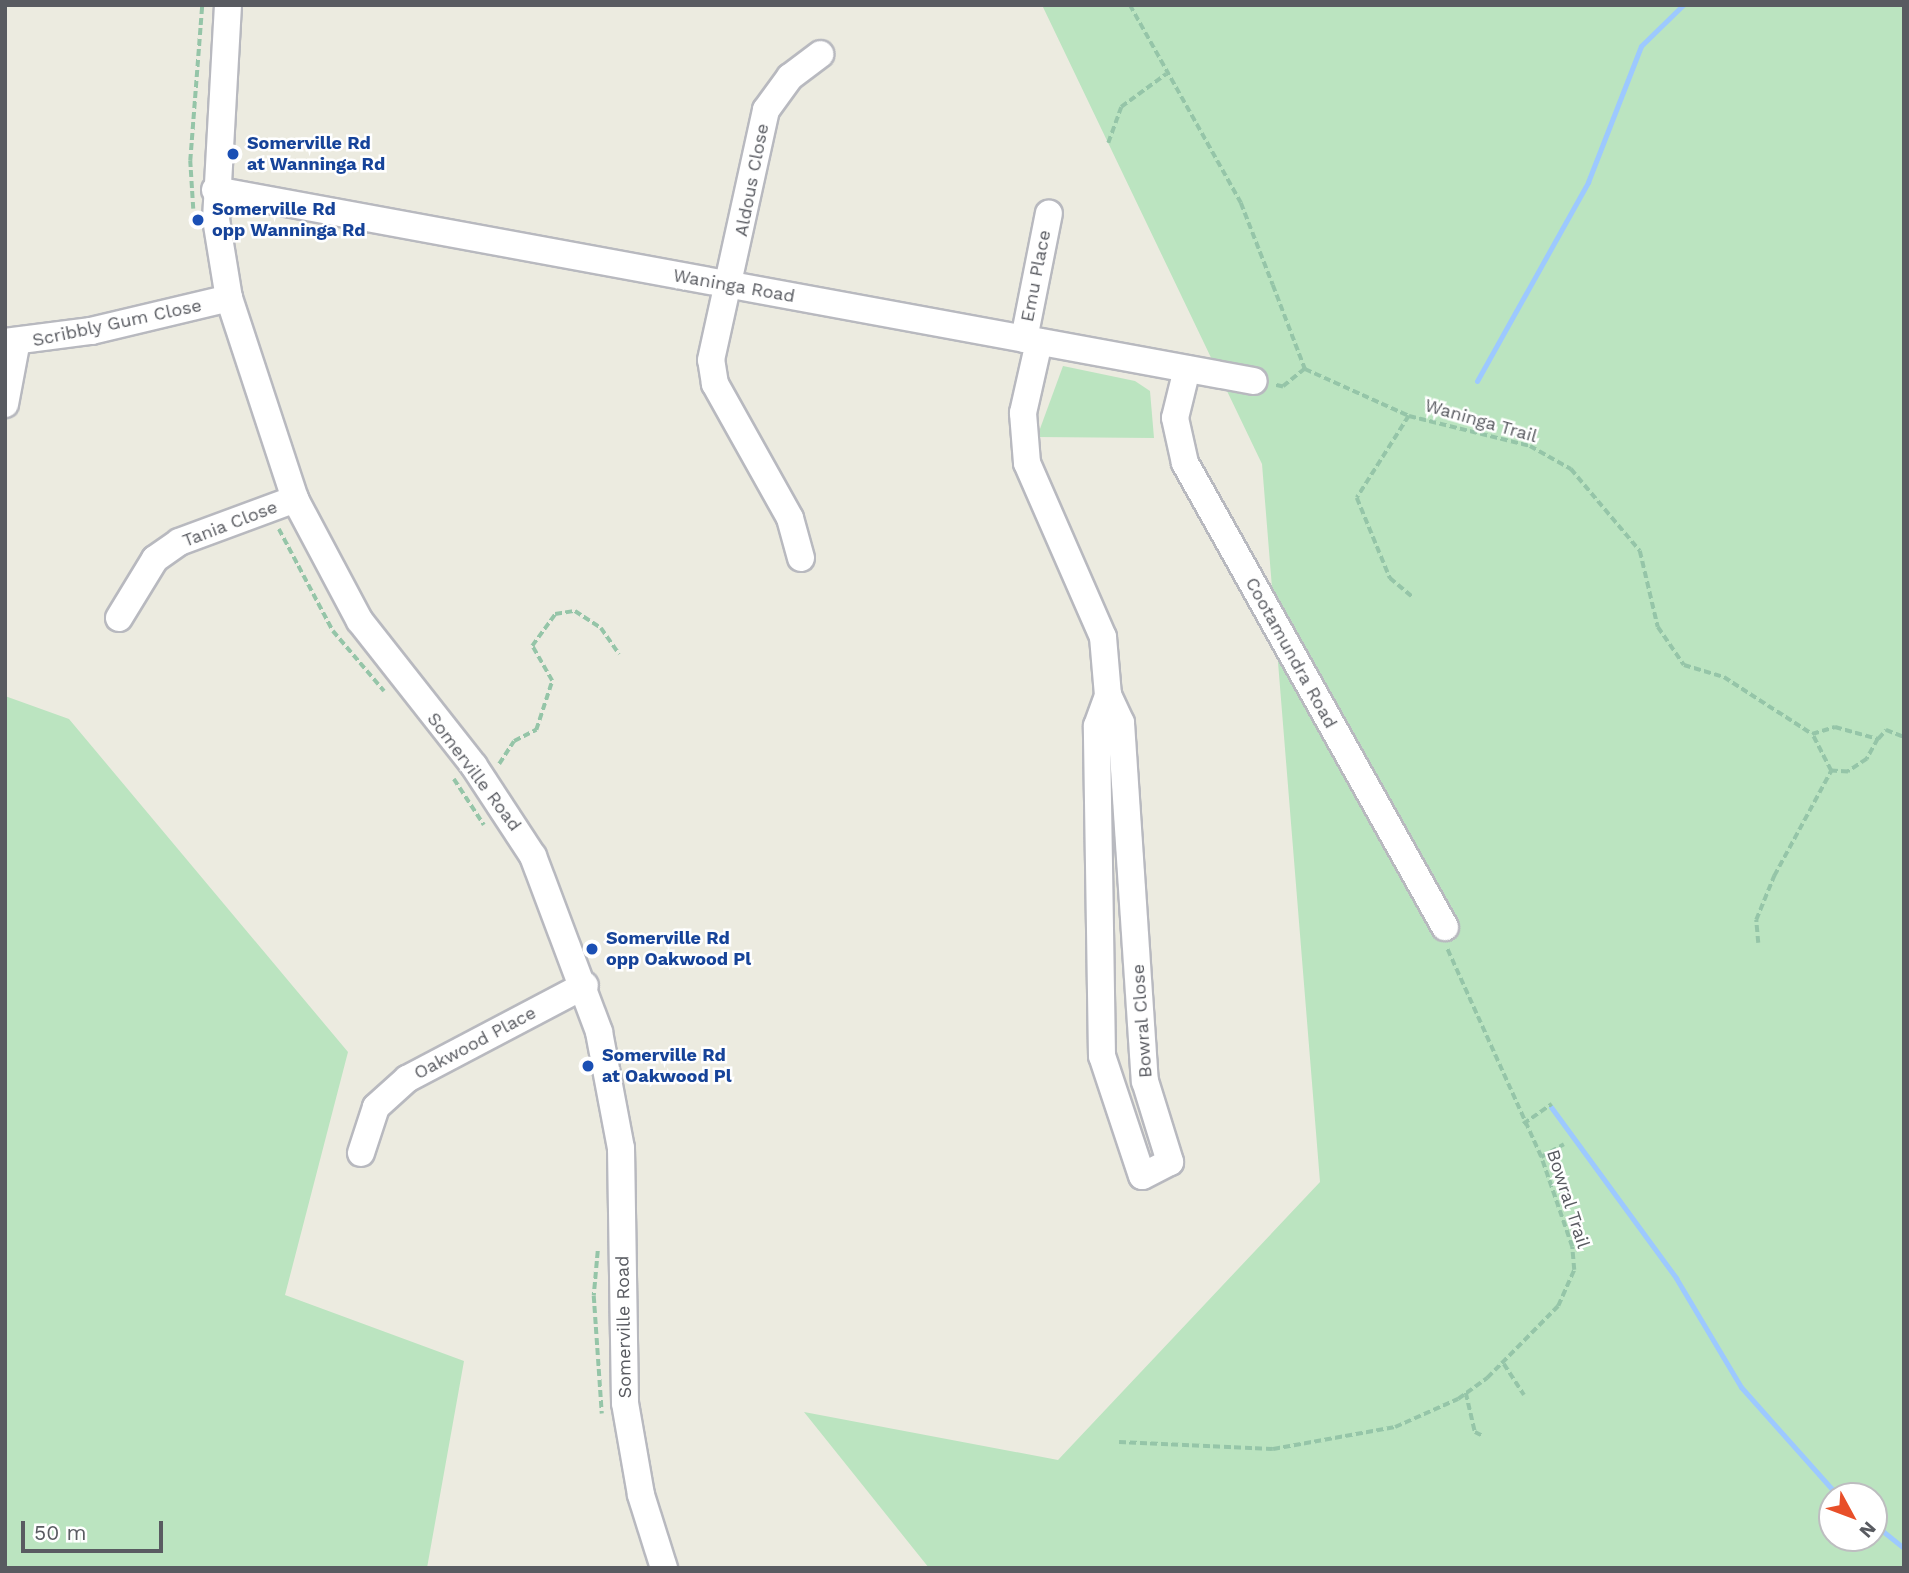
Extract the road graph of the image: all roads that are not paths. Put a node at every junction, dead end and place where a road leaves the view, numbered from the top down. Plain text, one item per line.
1 (228, 5) edge
2 (820, 54) dead end
3 (215, 190) junction
4 (1049, 213) dead end
5 (731, 285) junction
6 (229, 298) junction
7 (1031, 341) junction
8 (10, 344) edge
9 (1187, 369) junction
10 (1254, 381) road end
11 (5, 404) edge
12 (295, 499) junction
13 (801, 558) dead end
14 (119, 618) dead end
15 (1108, 695) junction
16 (1445, 927) road end
17 (585, 985) junction
18 (361, 1153) dead end
19 (664, 1568) edge

1 - 3 street, Somerville Road
2 - 5 street, Aldous Close
3 - 5 street, Waninga Road
3 - 6 street, Somerville Road
4 - 7 street, Emu Place
5 - 7 street, Waninga Road
5 - 13 street, Aldous Close
6 - 8 street, Scribbly Gum Close
6 - 12 street, Somerville Road
7 - 9 street, Waninga Road
7 - 15 street, Bowral Close
8 - 11 street
9 - 10 street, Waninga Road
9 - 16 street, Cootamundra Road
12 - 14 street, Tania Close
12 - 17 street, Somerville Road
15 - 15 street, Bowral Close
17 - 18 street, Oakwood Place
17 - 19 street, Somerville Road

